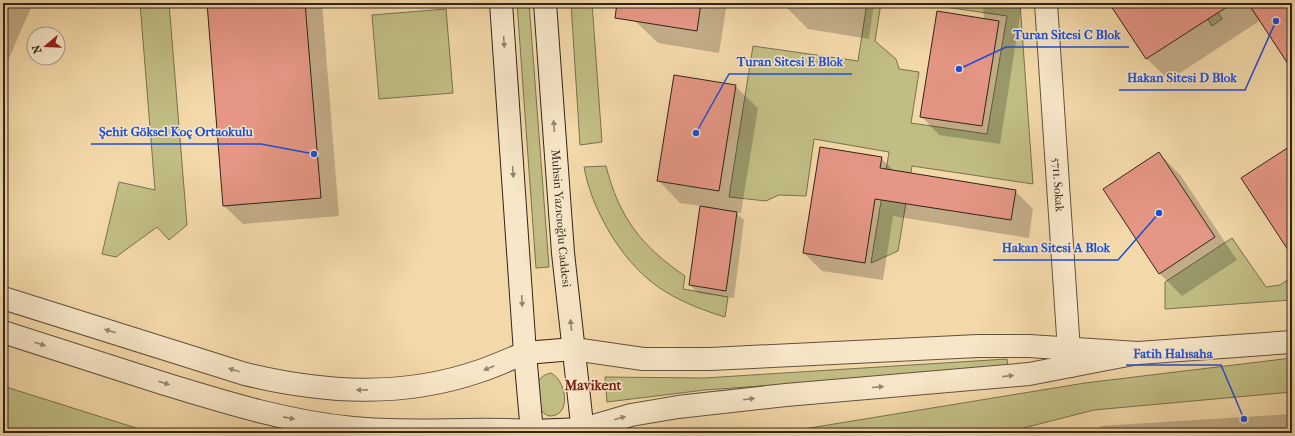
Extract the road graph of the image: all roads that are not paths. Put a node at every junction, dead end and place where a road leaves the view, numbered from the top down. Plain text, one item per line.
1 (501, 3) edge
2 (545, 3) edge
3 (1046, 3) edge
4 (3, 298) edge
5 (3, 332) edge
6 (1292, 342) edge
7 (574, 349) junction
8 (525, 353) junction
9 (1069, 358) junction
10 (583, 431) edge
11 (532, 432) edge

1 -> 8 street
7 -> 2 street, Muhsin Yazıcıoğlu Caddesi
3 - 9 street, 5711. Sokak
8 -> 4 street
5 -> 11 street
6 - 9 street
7 - 8 street
7 - 9 street
7 - 10 street, Muhsin Yazıcıoğlu Caddesi
8 - 11 street
10 -> 9 street
10 - 11 street

